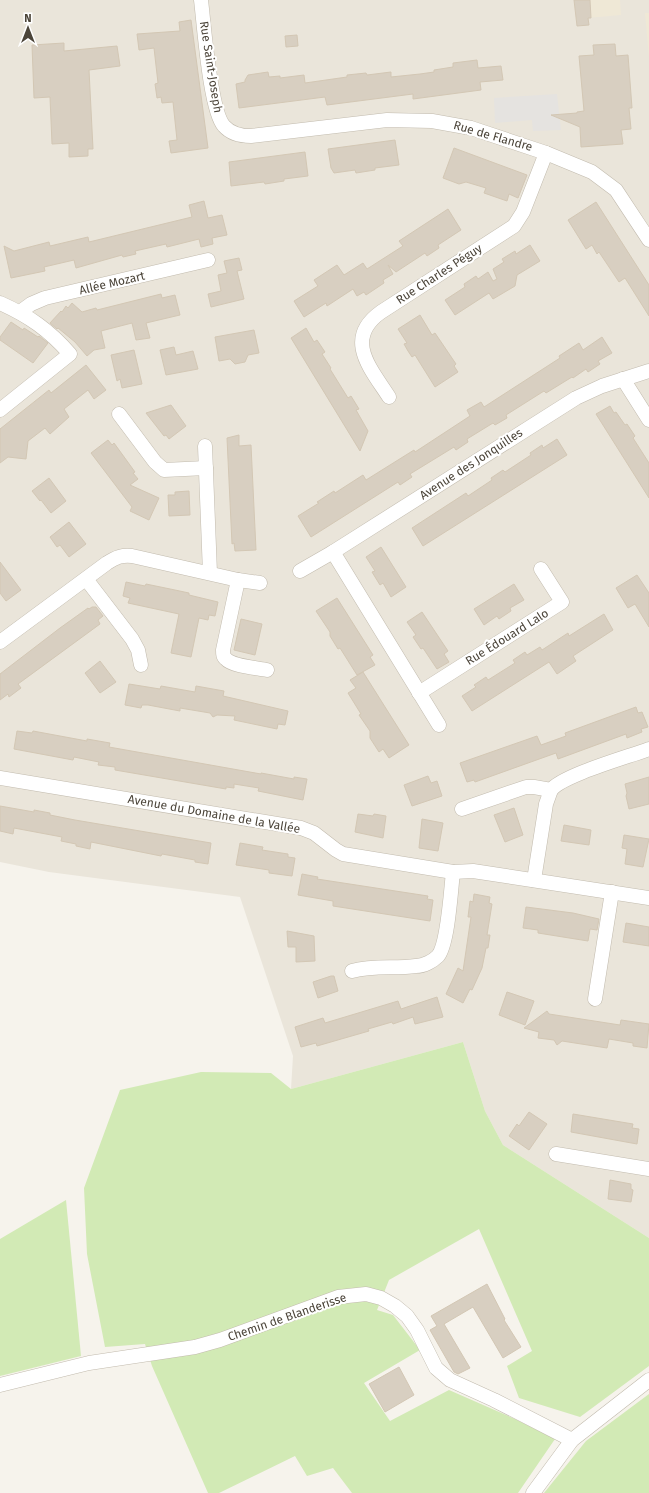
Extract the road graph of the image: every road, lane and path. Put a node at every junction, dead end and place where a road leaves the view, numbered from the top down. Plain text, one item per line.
1 (201, 0) edge
2 (229, 130) joint
3 (546, 153) junction
4 (649, 240) edge
5 (208, 260) dead end
6 (0, 303) edge
7 (20, 312) junction
8 (649, 371) edge
9 (623, 379) junction
10 (389, 398) dead end
11 (0, 410) edge
12 (119, 414) dead end
13 (649, 420) edge
14 (205, 446) dead end
15 (206, 468) junction
16 (333, 552) junction
17 (541, 569) dead end
18 (300, 572) dead end
19 (210, 573) junction
20 (86, 579) junction
21 (238, 580) junction
22 (260, 583) dead end
23 (0, 642) edge
24 (141, 665) dead end
25 (267, 670) dead end
26 (419, 693) junction
27 (438, 725) dead end
28 (649, 749) edge
29 (0, 778) edge
30 (551, 790) junction
31 (462, 809) dead end
32 (453, 872) junction
33 (534, 880) junction
34 (612, 892) junction
35 (649, 898) edge
36 (352, 971) dead end
37 (595, 999) dead end
38 (556, 1154) dead end
39 (649, 1169) edge
40 (649, 1380) edge
41 (0, 1385) edge
42 (572, 1440) junction
43 (533, 1493) edge

1 - 2 street, Rue Saint-Joseph
2 - 3 street, Rue de Flandre
3 - 4 street, Rue de Flandre
3 - 10 street, Rue Charles Péguy
5 - 7 street, Allée Mozart
6 - 7 street
7 - 11 street
8 - 9 street, Avenue des Jonquilles
9 - 13 street
9 - 16 street, Avenue des Jonquilles
12 - 15 street
14 - 15 street
15 - 19 street
16 - 18 street, Avenue des Jonquilles
16 - 26 street
17 - 26 street, Rue Édouard Lalo
19 - 20 street
19 - 21 street
20 - 23 street
20 - 24 street
21 - 22 street
21 - 25 street
26 - 27 street
28 - 30 street
29 - 32 street, Avenue du Domaine de la Vallée
30 - 31 street
30 - 33 street
32 - 33 street, Avenue du Domaine de la Vallée
32 - 36 street
33 - 34 street, Avenue du Domaine de la Vallée
34 - 35 street, Avenue du Domaine de la Vallée
34 - 37 street
38 - 39 street
40 - 42 street
41 - 42 street, Chemin de Blanderisse
42 - 43 street

